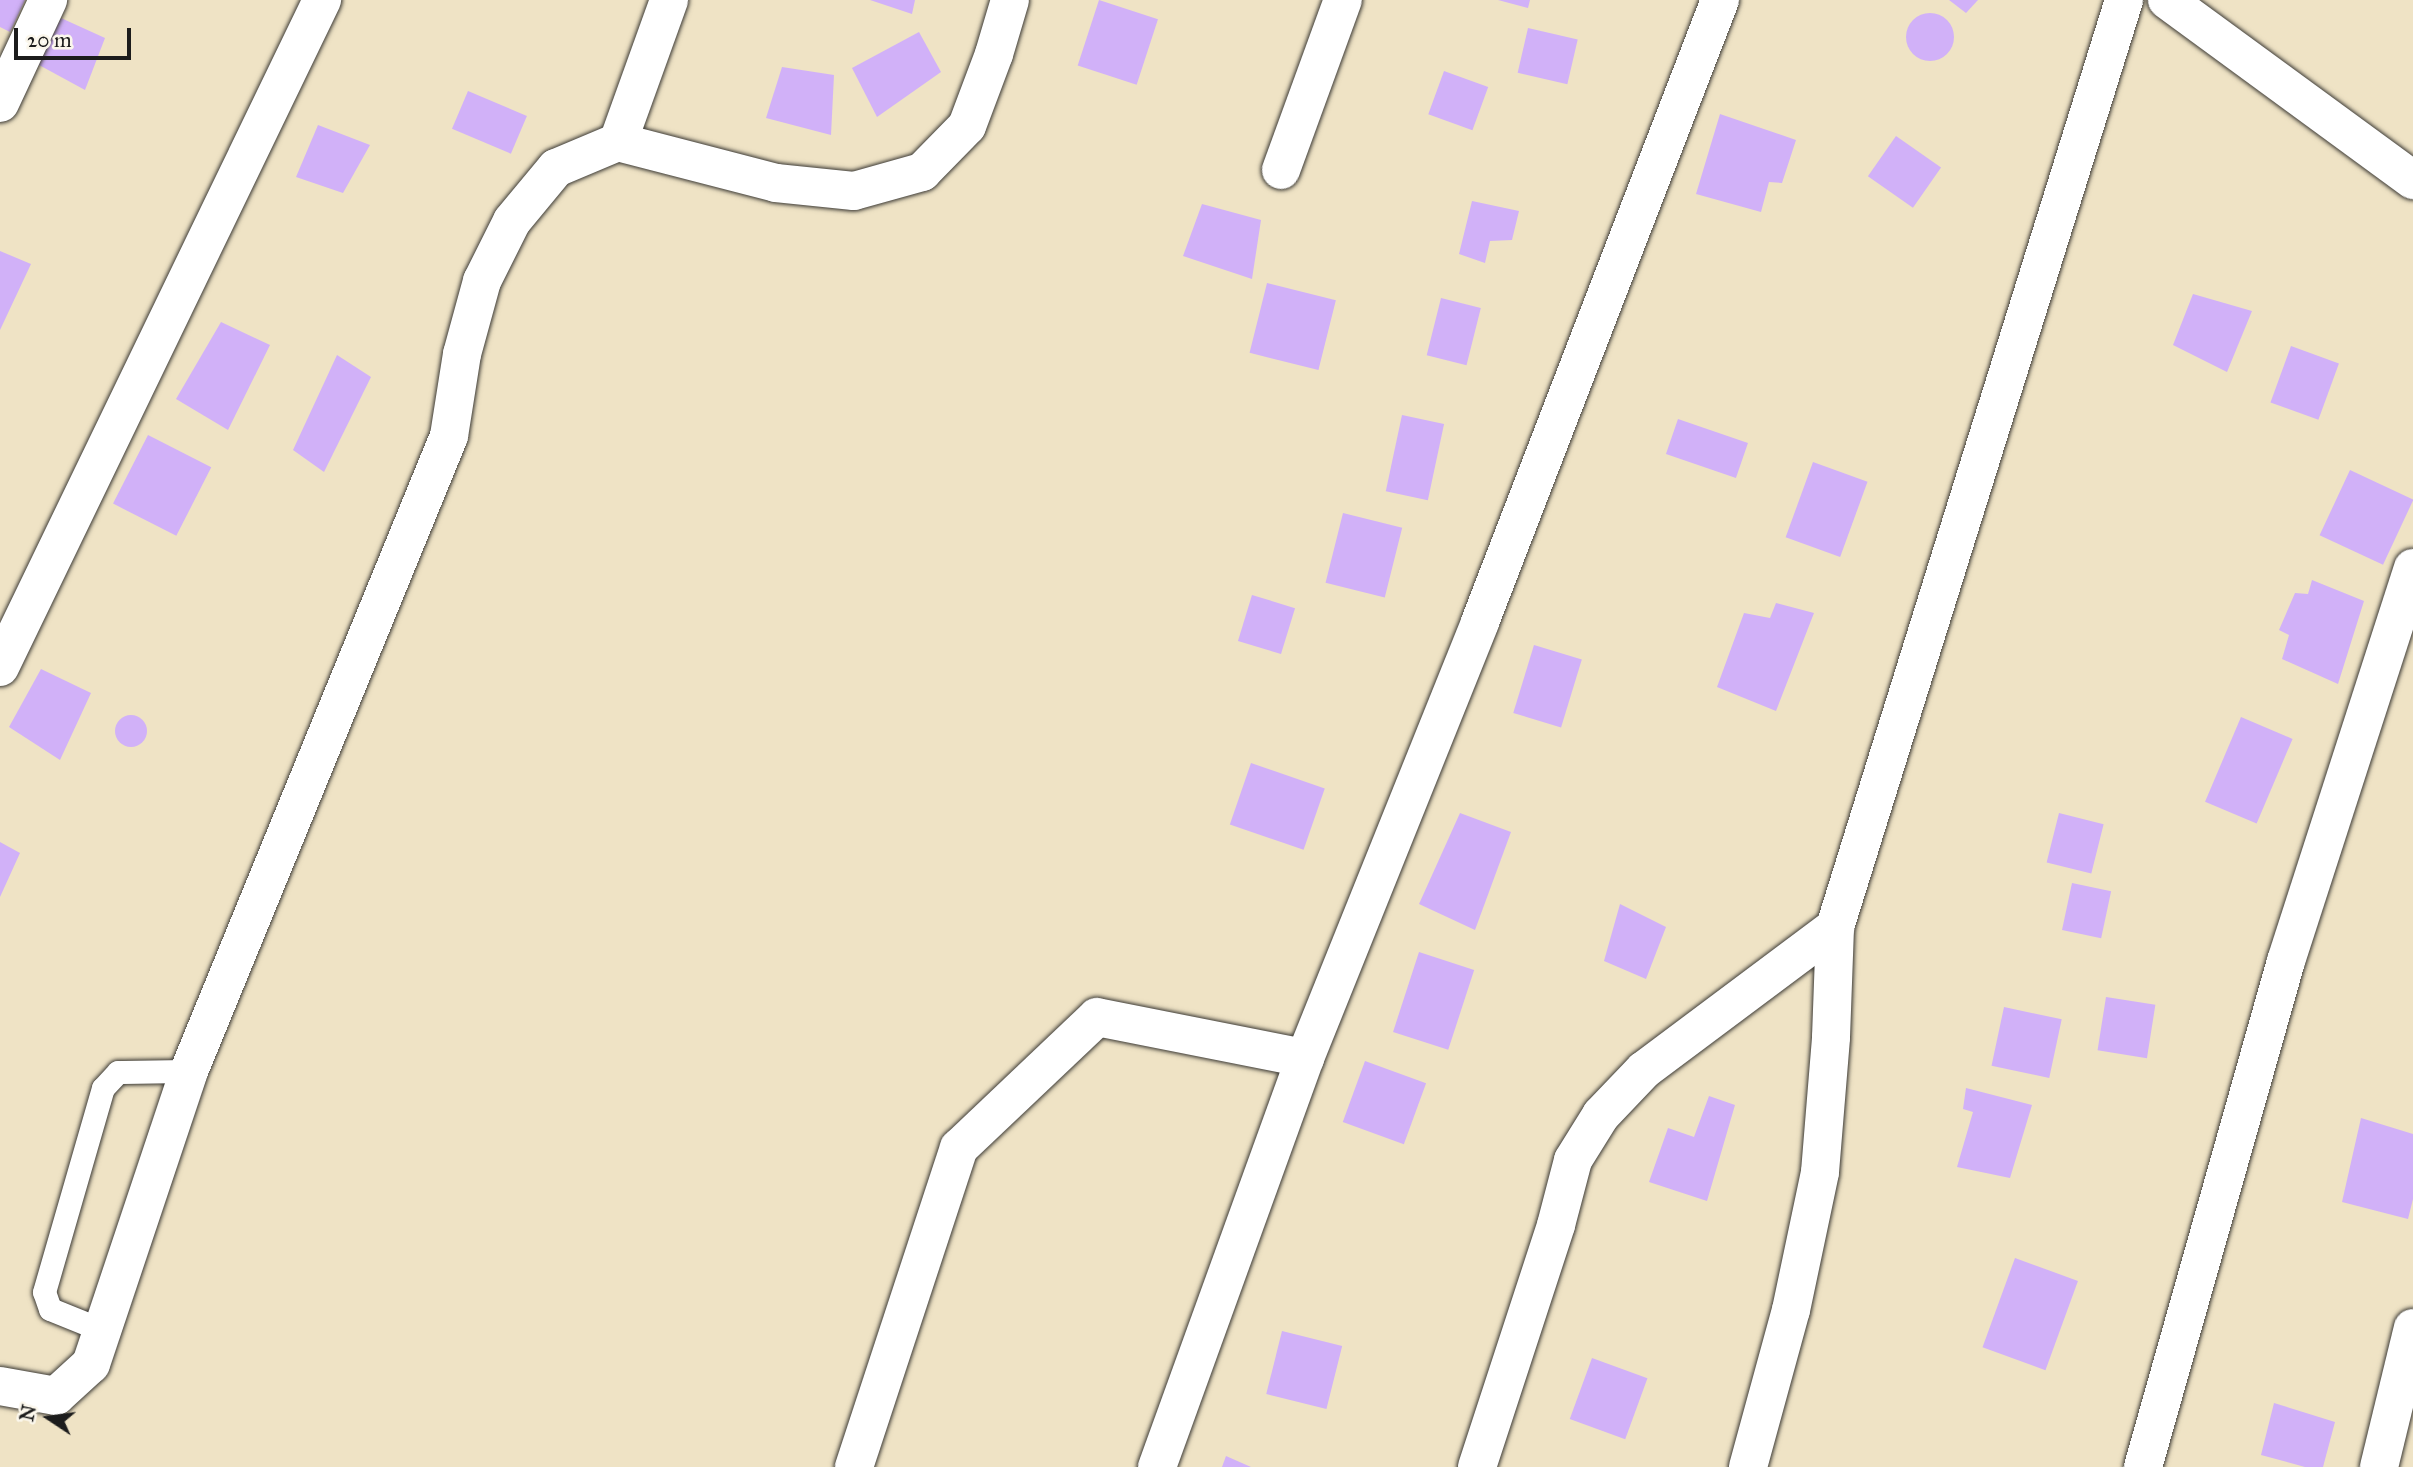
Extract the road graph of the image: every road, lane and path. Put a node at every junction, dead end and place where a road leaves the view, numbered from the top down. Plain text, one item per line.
1 (48, 0) edge
2 (322, 0) edge
3 (669, 0) edge
4 (1010, 0) edge
5 (1343, 0) edge
6 (1720, 0) edge
7 (2124, 0) edge
8 (2167, 0) edge
9 (0, 103) edge
10 (618, 142) junction
11 (1281, 170) dead end
12 (2413, 180) edge
13 (2413, 568) edge
14 (0, 667) edge
15 (1835, 927) junction
16 (1306, 1058) junction
17 (189, 1071) junction
18 (2413, 1328) edge
19 (102, 1330) junction
20 (0, 1386) edge
21 (853, 1467) edge
22 (1157, 1467) edge
23 (1477, 1467) edge
24 (1748, 1467) edge
25 (2143, 1467) edge
26 (2379, 1467) edge

1 - 9 street
2 - 14 street
3 - 10 street
4 - 10 street
5 - 11 street
6 - 16 street
7 - 15 street
8 - 12 street
10 - 17 street
13 - 25 street
15 - 23 street
15 - 24 street
16 - 21 street
16 - 22 street
17 - 19 street
17 - 19 lane
18 - 26 street
19 - 20 street

